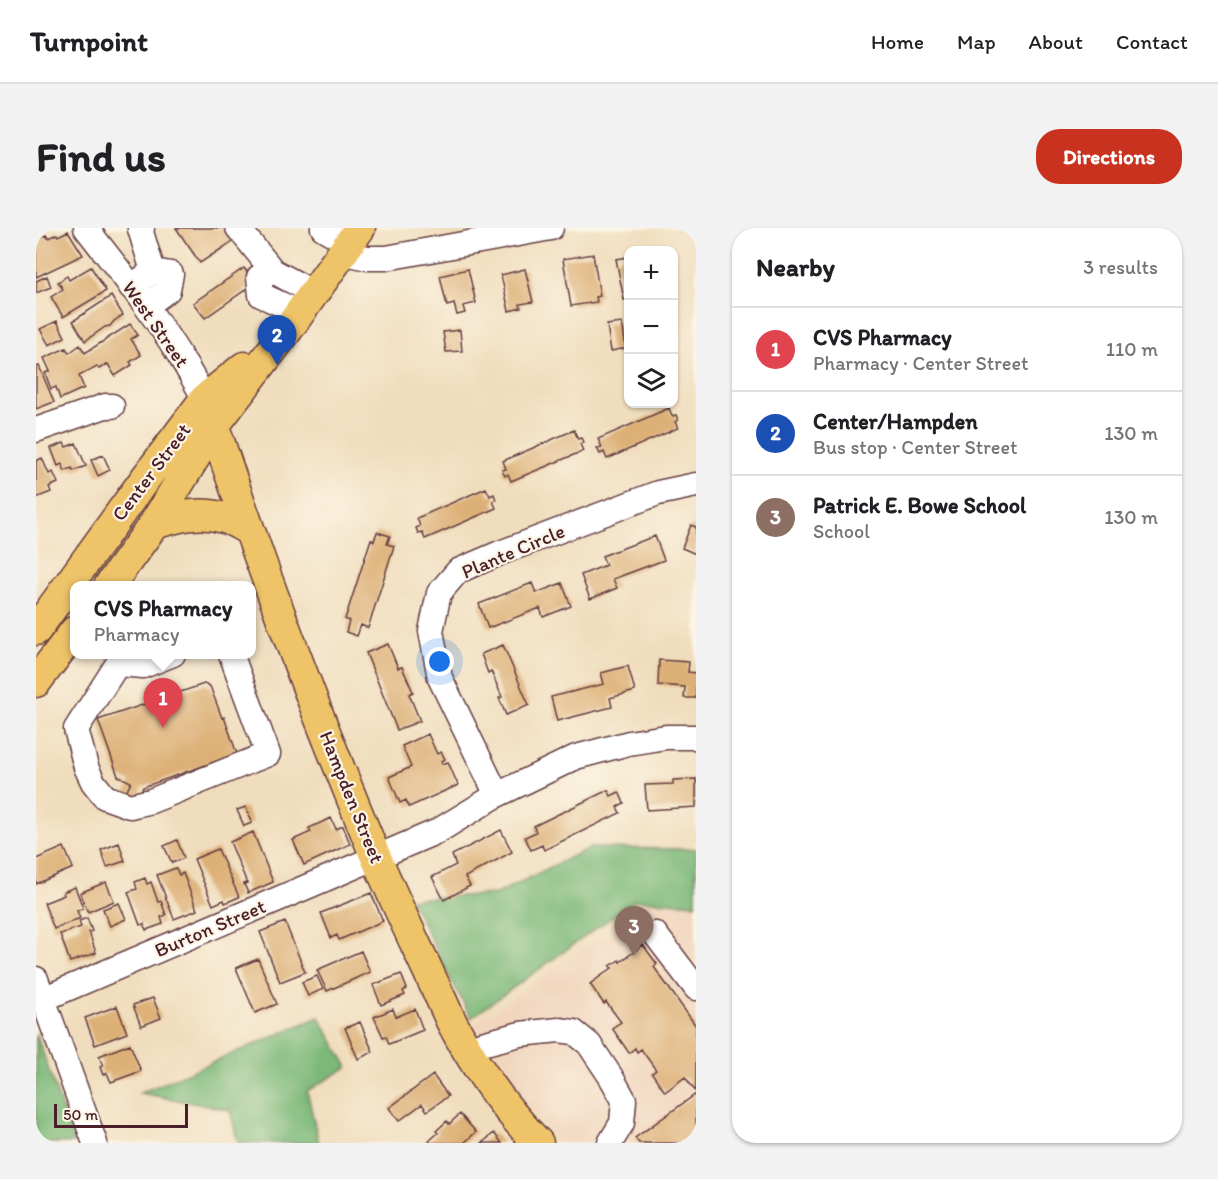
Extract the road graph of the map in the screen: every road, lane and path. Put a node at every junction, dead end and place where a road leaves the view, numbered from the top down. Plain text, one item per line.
1 (86, 228) edge
2 (142, 228) edge
3 (238, 228) edge
4 (323, 228) edge
5 (551, 228) edge
6 (351, 241) edge
7 (153, 271) junction
8 (131, 287) junction
9 (146, 306) junction
10 (300, 312) junction
11 (112, 406) dead end
12 (210, 413) junction
13 (36, 430) edge
14 (696, 485) edge
15 (154, 524) junction
16 (249, 531) junction
17 (72, 581) edge
18 (112, 581) edge
19 (70, 583) edge
20 (260, 587) edge
21 (36, 630) edge
22 (70, 640) edge
23 (121, 659) edge
24 (160, 659) edge
25 (233, 659) edge
26 (36, 682) edge
27 (696, 737) edge
28 (497, 795) junction
29 (376, 857) junction
30 (656, 934) dead end
31 (696, 988) edge
32 (40, 989) edge
33 (466, 1048) junction
34 (95, 1143) edge
35 (538, 1143) edge
36 (610, 1143) edge

1 - 8 street, West Street
2 - 7 street
3 - 10 street
4 - 6 street
5 - 6 street
6 - 10 main road, Center Street
7 - 8 street
7 - 9 street
8 - 9 street, West Street
9 - 12 street, West Street
10 - 12 main road, Center Street
11 - 13 street
12 - 15 main road, Center Street
12 - 16 main road, Hampden Street
12 - 17 main road, Center Street
14 - 28 street, Plante Circle
15 - 16 main road
15 - 18 main road, Center Street
16 - 20 main road, Hampden Street
19 - 21 main road, Center Street
20 - 29 main road, Hampden Street
22 - 26 main road
23 - 24 street
23 - 25 street
27 - 28 street, Burton Street
28 - 29 street, Burton Street
29 - 32 street, Burton Street
29 - 33 main road, Hampden Street
30 - 31 street
32 - 34 street
33 - 35 main road, Hampden Street
33 - 36 street

